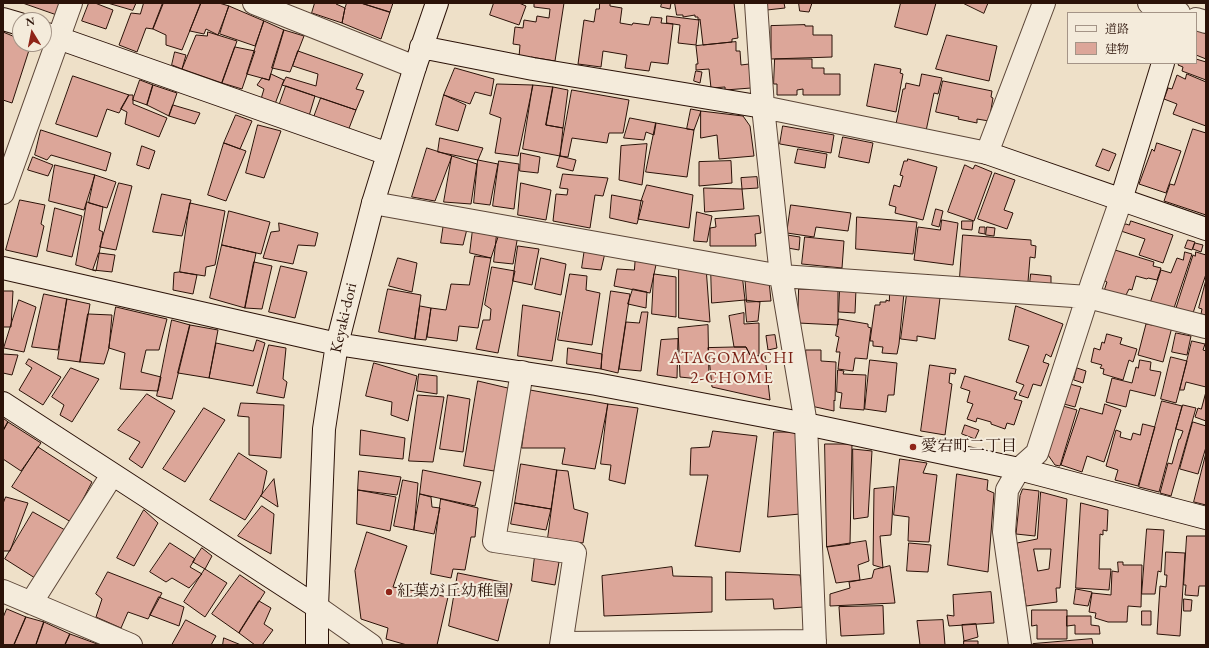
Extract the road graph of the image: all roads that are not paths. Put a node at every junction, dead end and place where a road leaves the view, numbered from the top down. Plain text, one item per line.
1 (71, 3) edge
2 (254, 3) edge
3 (437, 3) edge
4 (756, 3) edge
5 (1044, 3) edge
6 (1149, 3) edge
7 (1176, 12) edge
8 (52, 33) edge
9 (52, 35) edge
10 (46, 52) edge
11 (418, 57) junction
12 (1163, 64) edge
13 (763, 107) junction
14 (987, 153) junction
15 (388, 154) junction
16 (3, 193) edge
17 (1121, 200) junction
18 (373, 203) junction
19 (1206, 229) edge
20 (3, 268) edge
21 (781, 276) junction
22 (1088, 297) junction
23 (1206, 327) edge
24 (337, 344) junction
25 (522, 372) junction
26 (3, 403) edge
27 (806, 424) junction
28 (1019, 469) junction
29 (112, 475) junction
30 (1206, 518) edge
31 (3, 591) edge
32 (31, 603) junction
33 (316, 607) junction
34 (815, 643) edge
35 (128, 644) edge
36 (561, 644) edge
37 (667, 644) edge
38 (317, 645) edge
39 (371, 645) edge
40 (1020, 645) edge

1 - 8 street
2 - 11 street
3 - 11 street, Keyaki-dori
4 - 13 street
5 - 14 street
6 - 7 street
9 - 15 street
10 - 16 street
11 - 13 street
11 - 15 street, Keyaki-dori
12 - 17 street
13 - 14 street
13 - 21 street
14 - 17 street
15 - 18 street, Keyaki-dori
17 - 19 street
17 - 22 street
18 - 21 street
18 - 24 street, Keyaki-dori
20 - 24 street
21 - 22 street
21 - 27 street
22 - 23 street
22 - 28 street
24 - 25 street
24 - 33 street, Keyaki-dori
25 - 27 street
25 - 36 street
26 - 29 street
27 - 28 street
27 - 34 street
28 - 30 street
28 - 40 street
29 - 32 street
29 - 33 street
31 - 32 street
32 - 35 street
33 - 38 street, Keyaki-dori
33 - 39 street
34 - 37 street
36 - 37 street

